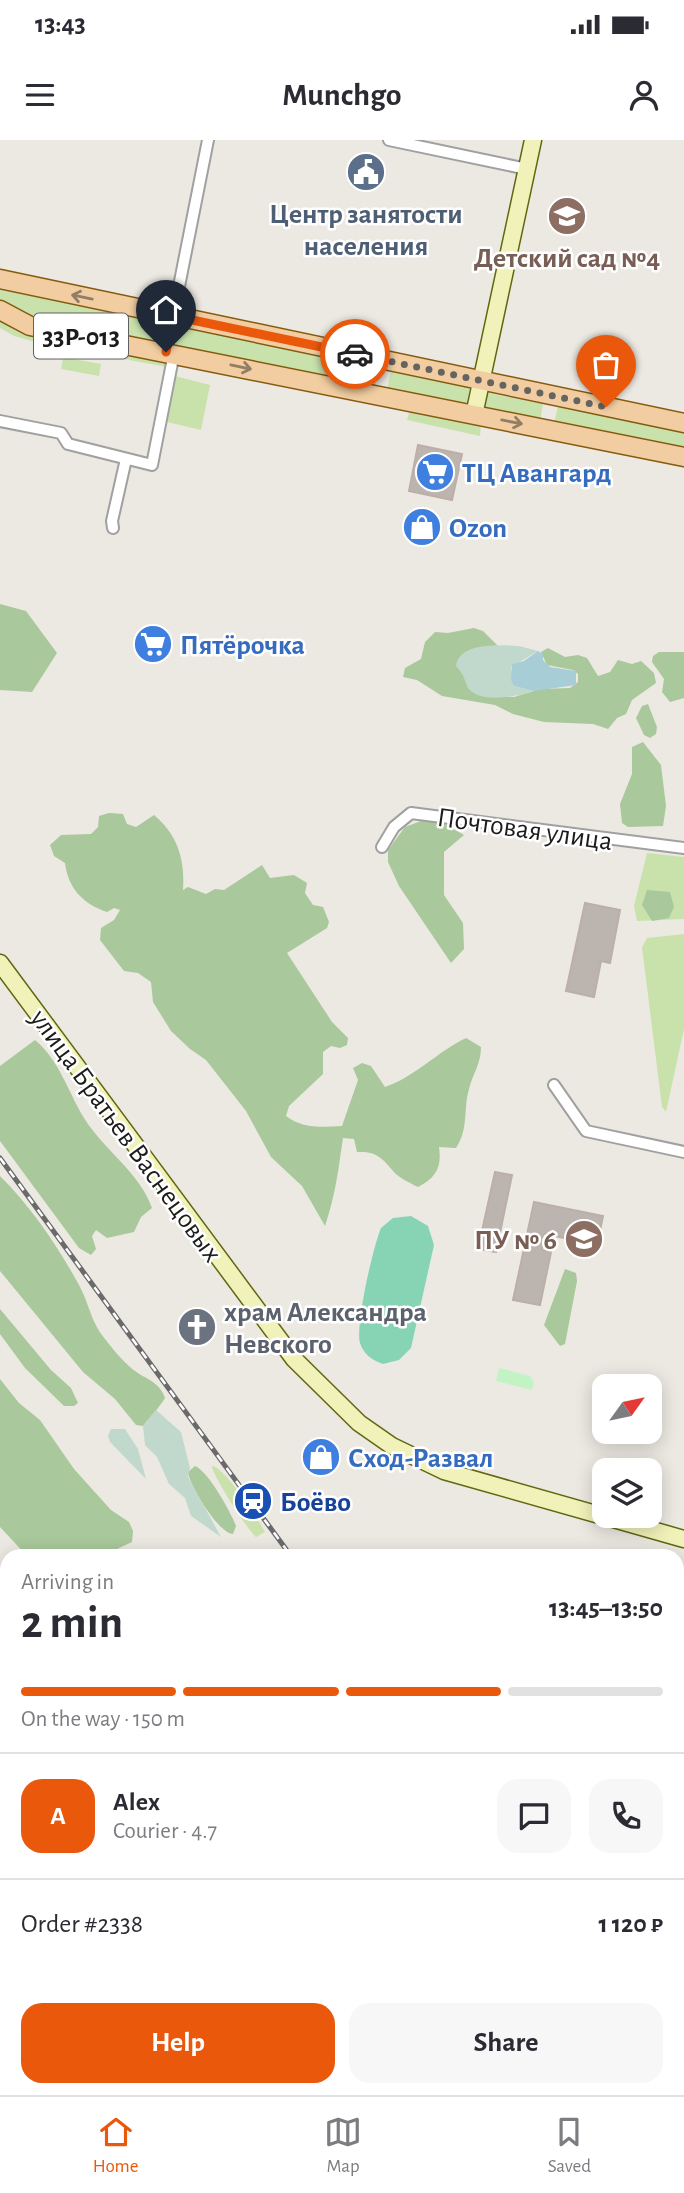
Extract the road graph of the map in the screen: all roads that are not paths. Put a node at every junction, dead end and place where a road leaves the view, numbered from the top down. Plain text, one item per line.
1 (208, 140) edge
2 (389, 140) edge
3 (533, 140) edge
4 (527, 169) junction
5 (0, 279) edge
6 (0, 310) edge
7 (173, 316) junction
8 (170, 353) junction
9 (482, 381) junction
10 (474, 415) junction
11 (0, 421) edge
12 (684, 423) edge
13 (684, 457) edge
14 (126, 459) junction
15 (113, 528) dead end
16 (382, 847) dead end
17 (684, 848) edge
18 (0, 962) edge
19 (554, 1085) dead end
20 (684, 1152) edge
21 (684, 1539) edge

1 - 7 street
2 - 4 street
3 - 4 main road
4 - 9 main road
7 -> 5 main road, 33Р-013
6 - 8 main road, 33Р-013
7 - 8 street
7 - 9 main road, 33Р-013
8 -> 10 main road, 33Р-013
8 - 14 street
9 - 10 main road
9 - 12 main road, 33Р-013
10 -> 13 main road, 33Р-013
11 - 14 street
14 - 15 street
16 - 17 street, Почтовая улица
18 - 21 main road, улица Братьев Васнецовых
19 - 20 street

